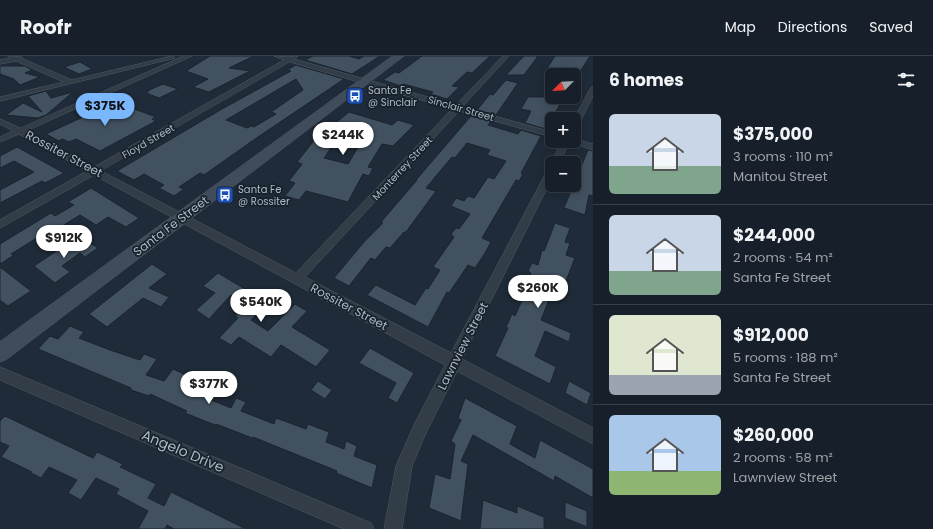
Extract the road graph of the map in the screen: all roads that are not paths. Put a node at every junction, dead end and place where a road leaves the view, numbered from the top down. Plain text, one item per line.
1 (29, 56) edge
2 (179, 56) edge
3 (189, 56) edge
4 (277, 56) edge
5 (399, 56) edge
6 (506, 56) edge
7 (14, 57) edge
8 (145, 58) dead end
9 (292, 58) edge
10 (156, 61) junction
11 (0, 62) edge
12 (365, 81) junction
13 (71, 82) junction
14 (593, 89) edge
15 (0, 99) edge
16 (458, 108) junction
17 (581, 112) edge
18 (0, 121) edge
19 (19, 131) junction
20 (545, 133) edge
21 (0, 140) edge
22 (581, 143) edge
23 (593, 147) edge
24 (96, 171) junction
25 (545, 183) edge
26 (181, 218) junction
27 (0, 225) edge
28 (297, 279) junction
29 (0, 353) edge
30 (454, 363) junction
31 (0, 373) edge
32 (593, 436) edge
33 (365, 529) edge
34 (393, 529) edge

1 - 7 street
2 - 10 street
3 - 19 street
4 - 9 street, Sinclair Street
5 - 12 main road, Santa Fe Street
6 - 16 street, Monterrey Street
7 - 11 street
7 - 13 street
8 - 10 street
9 - 12 street, Sinclair Street
9 - 24 street, Floyd Street
10 - 13 street
12 - 16 street, Sinclair Street
12 - 26 main road, Santa Fe Street
13 - 15 street
14 - 17 street
16 - 20 street, Sinclair Street
16 - 28 street, Monterrey Street
18 - 19 street, Rossiter Street
19 - 21 street
19 - 24 street, Rossiter Street
22 - 23 street
24 - 26 street, Rossiter Street
24 - 27 street, Floyd Street
25 - 30 street, Lawnview Street
26 - 28 street, Rossiter Street
26 - 29 main road, Santa Fe Street
28 - 30 street, Rossiter Street
30 - 32 street, Rossiter Street
30 - 34 street, Lawnview Street
31 - 33 street, Angelo Drive

